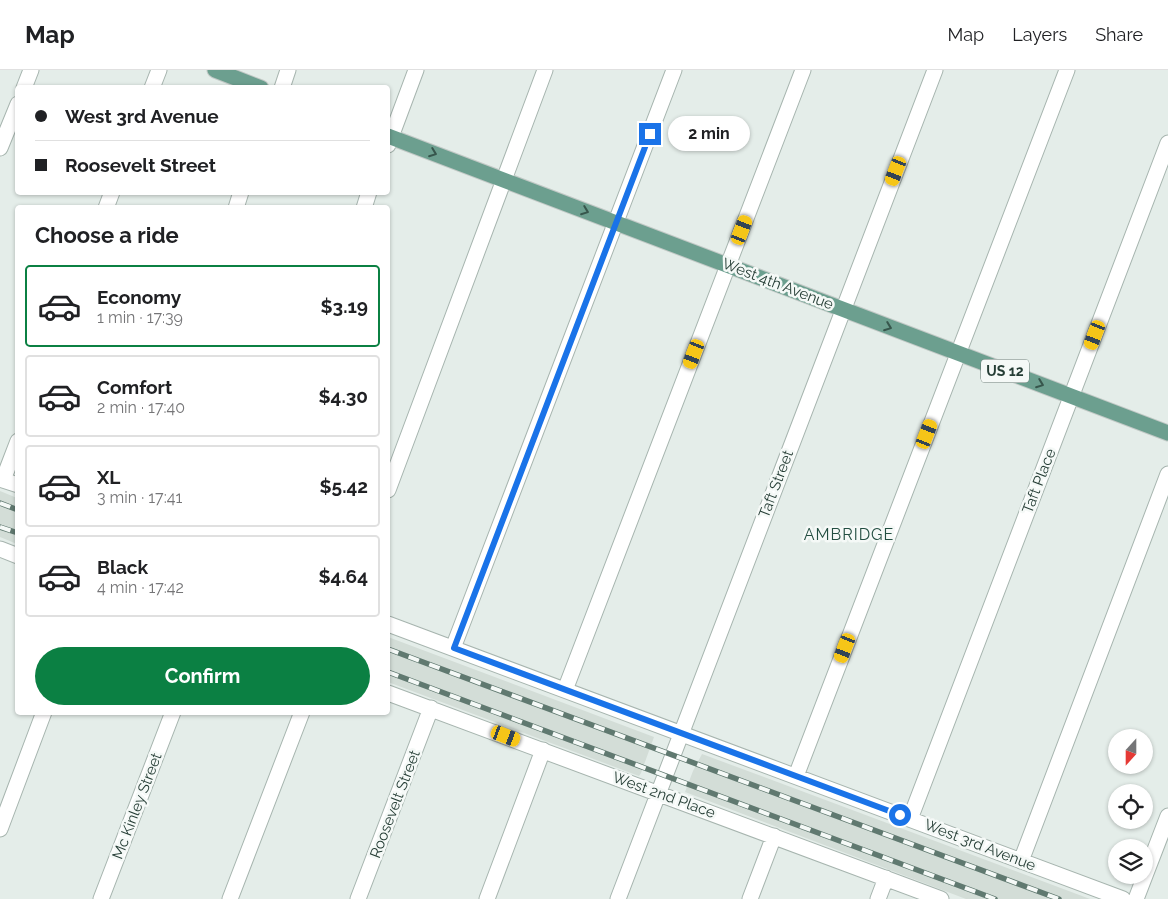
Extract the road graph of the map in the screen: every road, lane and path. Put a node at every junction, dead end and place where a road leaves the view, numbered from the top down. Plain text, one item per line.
1 (31, 70) edge
2 (159, 70) edge
3 (215, 70) edge
4 (288, 70) edge
5 (416, 70) edge
6 (545, 70) edge
7 (674, 70) edge
8 (803, 70) edge
9 (935, 70) edge
10 (1067, 70) edge
11 (25, 85) edge
12 (153, 85) edge
13 (253, 85) edge
14 (283, 85) edge
15 (15, 111) edge
16 (390, 135) edge
17 (390, 141) edge
18 (1168, 143) edge
19 (0, 148) edge
20 (503, 180) junction
21 (616, 224) junction
22 (728, 266) junction
23 (843, 309) junction
24 (958, 354) junction
25 (1072, 396) junction
26 (1168, 434) edge
27 (15, 448) edge
28 (1168, 474) edge
29 (1, 479) edge
30 (15, 484) edge
31 (390, 485) edge
32 (0, 549) edge
33 (15, 555) edge
34 (390, 625) edge
35 (454, 648) junction
36 (565, 690) junction
37 (390, 694) edge
38 (431, 708) junction
39 (43, 715) edge
40 (173, 715) edge
41 (301, 715) edge
42 (682, 734) junction
43 (543, 750) junction
44 (796, 776) junction
45 (658, 793) junction
46 (1168, 816) edge
47 (910, 819) junction
48 (0, 829) edge
49 (774, 836) junction
50 (1021, 861) junction
51 (886, 878) junction
52 (101, 899) edge
53 (230, 899) edge
54 (358, 899) edge
55 (487, 899) edge
56 (618, 899) edge
57 (750, 899) edge
58 (878, 899) edge
59 (941, 899) edge
60 (1123, 899) edge
61 (1136, 899) edge

1 - 11 street
2 - 12 street
3 - 13 main road
4 - 14 street
5 - 16 street
6 - 20 street
7 - 21 street
8 - 22 street
9 - 23 street, Taft Street
10 - 24 street
15 - 19 street
17 -> 20 main road, West 4th Avenue / US 12
18 - 25 street, Taft Place
20 -> 21 main road, West 4th Avenue / US 12
20 - 31 street
21 - 22 main road, West 4th Avenue / US 12
21 - 35 street
22 - 23 main road, West 4th Avenue / US 12
22 - 36 street
23 -> 24 main road, West 4th Avenue / US 12
23 - 42 street, Taft Street
24 -> 25 main road, West 4th Avenue / US 12
24 - 44 street
25 - 26 main road, West 4th Avenue / US 12
25 - 47 street, Taft Place
27 - 29 street
28 - 50 street
29 - 30 street
32 - 33 street
34 - 35 street, West 3rd Avenue
35 - 36 street, West 3rd Avenue
36 - 42 street, West 3rd Avenue
37 - 38 street, West 2nd Place
38 - 43 street, West 2nd Place
38 - 54 street, Roosevelt Street
39 - 48 street
40 - 52 street, Mc Kinley Street
41 - 53 street
42 - 44 street, West 3rd Avenue
42 - 45 street, Taft Street
43 - 45 street, West 2nd Place
43 - 55 street
44 - 47 street, West 3rd Avenue
45 - 49 street, West 2nd Place
45 - 56 street, Taft Street
46 - 61 street
47 - 50 street, West 3rd Avenue
49 - 51 street, West 2nd Place
49 - 57 street
50 - 60 street, West 3rd Avenue
51 - 58 street
51 - 59 street, West 2nd Place

